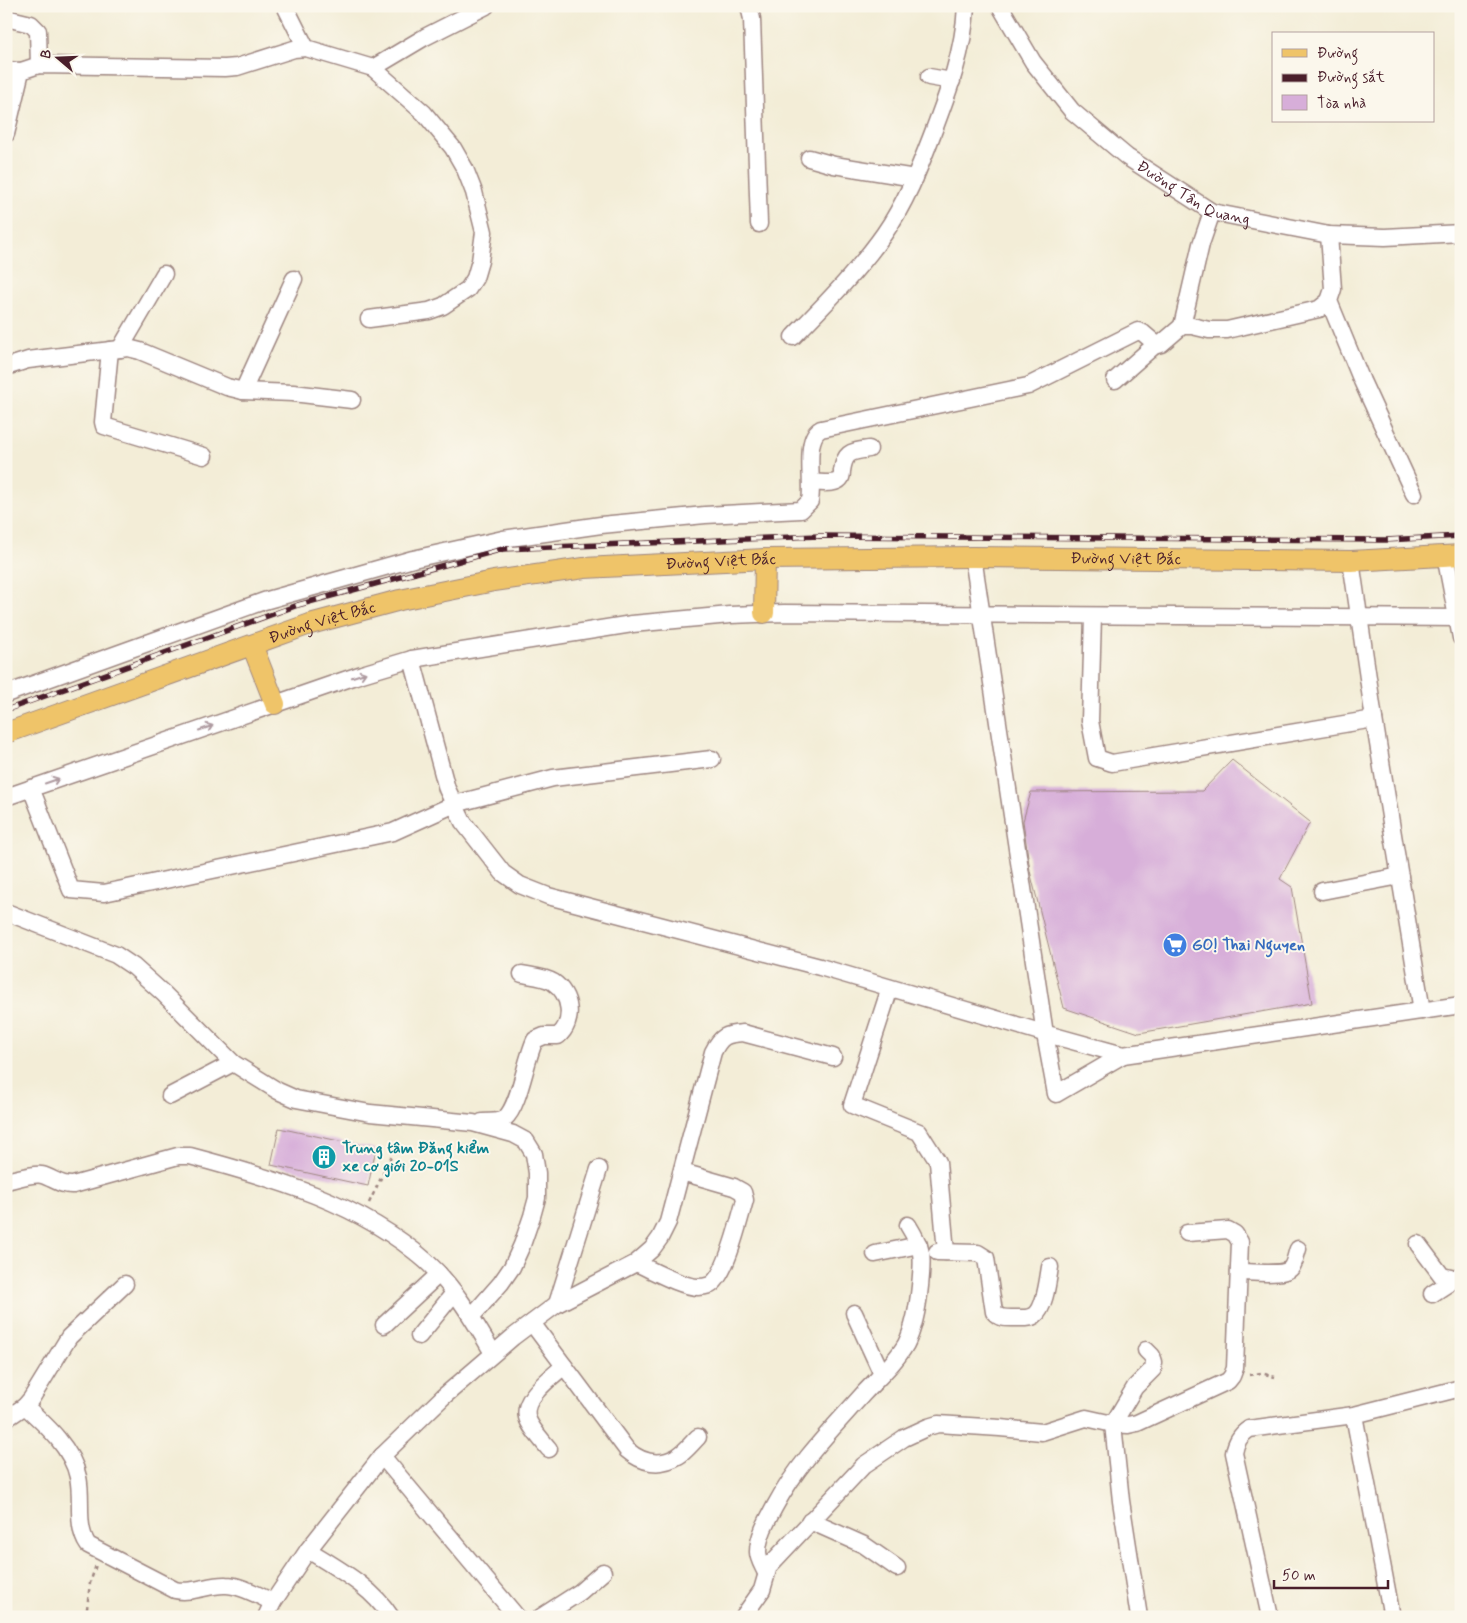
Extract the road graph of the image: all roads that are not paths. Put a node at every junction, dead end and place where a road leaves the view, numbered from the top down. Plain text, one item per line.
1 (285, 6) edge
2 (486, 6) edge
3 (749, 6) edge
4 (966, 6) edge
5 (1000, 6) edge
6 (6, 18) edge
7 (306, 48) junction
8 (39, 65) junction
9 (373, 68) junction
10 (14, 71) edge
11 (928, 76) dead end
12 (952, 81) junction
13 (6, 134) edge
14 (809, 158) dead end
15 (915, 178) junction
16 (1212, 212) junction
17 (759, 224) dead end
18 (1461, 233) edge
19 (1329, 235) junction
20 (164, 274) dead end
21 (294, 279) dead end
22 (1330, 301) junction
23 (369, 319) dead end
24 (1182, 326) junction
25 (793, 337) dead end
26 (1156, 345) junction
27 (115, 350) junction
28 (6, 367) edge
29 (1115, 380) dead end
30 (244, 391) junction
31 (352, 400) dead end
32 (869, 449) dead end
33 (204, 456) dead end
34 (812, 483) junction
35 (1414, 494) dead end
36 (1453, 555) edge
37 (973, 558) junction
38 (765, 559) junction
39 (1351, 561) junction
40 (764, 613) junction
41 (981, 614) junction
42 (1093, 616) junction
43 (1359, 617) junction
44 (1459, 618) edge
45 (1461, 638) edge
46 (252, 645) junction
47 (412, 659) junction
48 (6, 694) edge
49 (275, 704) junction
50 (1374, 719) junction
51 (6, 733) edge
52 (712, 759) dead end
53 (31, 788) junction
54 (6, 797) edge
55 (454, 804) junction
56 (1400, 876) junction
57 (1322, 891) dead end
58 (6, 912) edge
59 (522, 974) dead end
60 (890, 988) junction
61 (1461, 1005) edge
62 (1422, 1011) junction
63 (1045, 1034) junction
64 (1123, 1055) junction
65 (833, 1057) dead end
66 (233, 1063) junction
67 (170, 1096) dead end
68 (473, 1123) junction
69 (599, 1169) dead end
70 (682, 1172) junction
71 (6, 1181) edge
72 (908, 1225) dead end
73 (1186, 1232) dead end
74 (1418, 1244) dead end
75 (921, 1248) junction
76 (1298, 1249) dead end
77 (946, 1252) junction
78 (875, 1254) dead end
79 (636, 1263) junction
80 (1050, 1267) dead end
81 (1239, 1272) junction
82 (439, 1274) junction
83 (1458, 1277) edge
84 (125, 1284) dead end
85 (454, 1293) junction
86 (1432, 1294) dead end
87 (557, 1304) junction
88 (854, 1313) dead end
89 (472, 1316) junction
90 (532, 1322) junction
91 (384, 1325) dead end
92 (418, 1336) dead end
93 (1146, 1350) dead end
94 (493, 1353) junction
95 (564, 1366) junction
96 (882, 1374) junction
97 (1461, 1388) edge
98 (25, 1406) junction
99 (1354, 1416) junction
100 (6, 1419) edge
101 (1113, 1424) junction
102 (698, 1437) dead end
103 (549, 1449) dead end
104 (382, 1456) junction
105 (810, 1521) junction
106 (308, 1550) junction
107 (897, 1568) dead end
108 (603, 1572) dead end
109 (766, 1572) junction
110 (273, 1602) junction
111 (266, 1617) edge
112 (392, 1617) edge
113 (517, 1617) edge
114 (541, 1617) edge
115 (743, 1617) edge
116 (1139, 1617) edge
117 (1270, 1617) edge
118 (1392, 1617) edge

1 - 7 street
2 - 9 street
3 - 17 street
4 - 12 street
5 - 16 street, Đường Tân Quang
6 - 8 street
7 - 8 street
7 - 9 street
8 - 10 street
9 - 23 street
10 - 13 street
11 - 12 street
12 - 15 street
14 - 15 street
15 - 25 street
16 - 19 street, Đường Tân Quang
16 - 24 street
18 - 19 street, Đường Tân Quang
19 - 22 street
20 - 27 street
21 - 30 street
22 - 24 street
22 - 35 street
24 - 26 street
26 - 29 street
26 - 34 street
27 - 28 street
27 - 30 street
27 - 33 street
30 - 31 street
32 - 34 street
34 - 48 street
36 - 39 main road, Đường Việt Bắc
36 - 44 street
37 - 38 main road, Đường Việt Bắc
37 - 39 main road, Đường Việt Bắc
37 - 41 street
38 - 40 main road
38 - 46 main road, Đường Việt Bắc
39 - 43 street
40 - 41 street
40 - 47 street
41 - 42 street
41 - 63 street
42 - 43 street
42 - 50 street
43 - 44 street
43 - 50 street
44 - 45 street
46 - 49 main road
46 - 51 main road, Đường Việt Bắc
49 -> 47 street
47 - 55 street
53 -> 49 street
50 - 56 street
52 - 55 street
53 - 54 street
53 - 55 street
55 - 60 street
56 - 57 street
56 - 62 street
58 - 66 street
59 - 68 street
60 - 63 street
60 - 77 street
61 - 62 street
62 - 64 street
63 - 64 street
63 - 64 street
65 - 70 street
66 - 67 street
66 - 68 street
68 - 89 street
69 - 87 street
70 - 79 street
70 - 79 street
71 - 82 street
72 - 75 street
73 - 81 street
74 - 83 street
75 - 77 street
75 - 78 street
75 - 96 street
76 - 81 street
77 - 80 street
79 - 87 street
81 - 101 street
82 - 85 street
82 - 91 street
83 - 86 street
84 - 98 street
85 - 89 street
85 - 92 street
87 - 90 street
88 - 96 street
89 - 94 street
90 - 94 street
90 - 95 street
93 - 101 street
94 - 104 street
95 - 102 street
95 - 103 street
96 - 109 street
97 - 99 street
98 - 100 street
98 - 110 street
99 - 117 street
99 - 118 street
101 - 105 street
101 - 116 street
104 - 106 street
104 - 113 street
105 - 107 street
105 - 109 street
106 - 110 street
106 - 112 street
108 - 114 street
109 - 115 street
110 - 111 street

